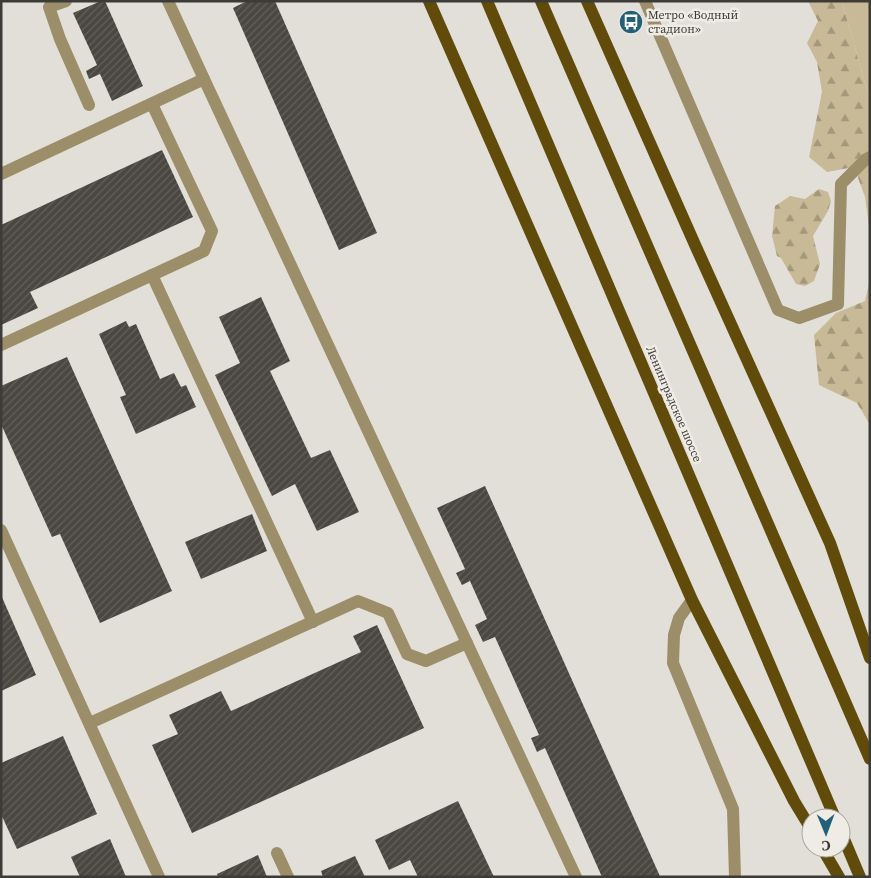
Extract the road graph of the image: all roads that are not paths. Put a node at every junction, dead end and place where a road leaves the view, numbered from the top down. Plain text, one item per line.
1 (66, 1) edge
2 (168, 1) edge
3 (429, 1) edge
4 (487, 1) edge
5 (541, 1) edge
6 (587, 1) edge
7 (645, 1) edge
8 (204, 79) junction
9 (152, 104) junction
10 (89, 105) dead end
11 (870, 157) edge
12 (1, 174) edge
13 (152, 275) junction
14 (1, 344) edge
15 (1, 530) edge
16 (692, 600) junction
17 (313, 622) junction
18 (467, 643) junction
19 (870, 658) edge
20 (90, 723) junction
21 (870, 759) edge
22 (831, 808) edge
23 (801, 813) edge
24 (277, 853) dead end
25 (851, 856) edge
26 (828, 858) edge
27 (159, 877) edge
28 (288, 877) edge
29 (576, 877) edge
30 (735, 877) edge
31 (839, 877) edge
32 (860, 877) edge

1 - 10 lane
2 - 8 lane
3 - 16 main road
4 - 22 main road, Ленинградское шоссе
5 - 21 main road
6 - 19 main road
7 - 11 lane
8 - 9 lane
8 - 18 lane
9 - 12 lane
9 - 13 lane
13 - 14 lane
13 - 17 lane
15 - 20 lane
16 - 23 main road
16 - 30 lane
17 - 18 lane
17 - 20 lane
18 - 29 lane
20 - 27 lane
24 - 28 lane
25 - 32 main road
26 - 31 main road

